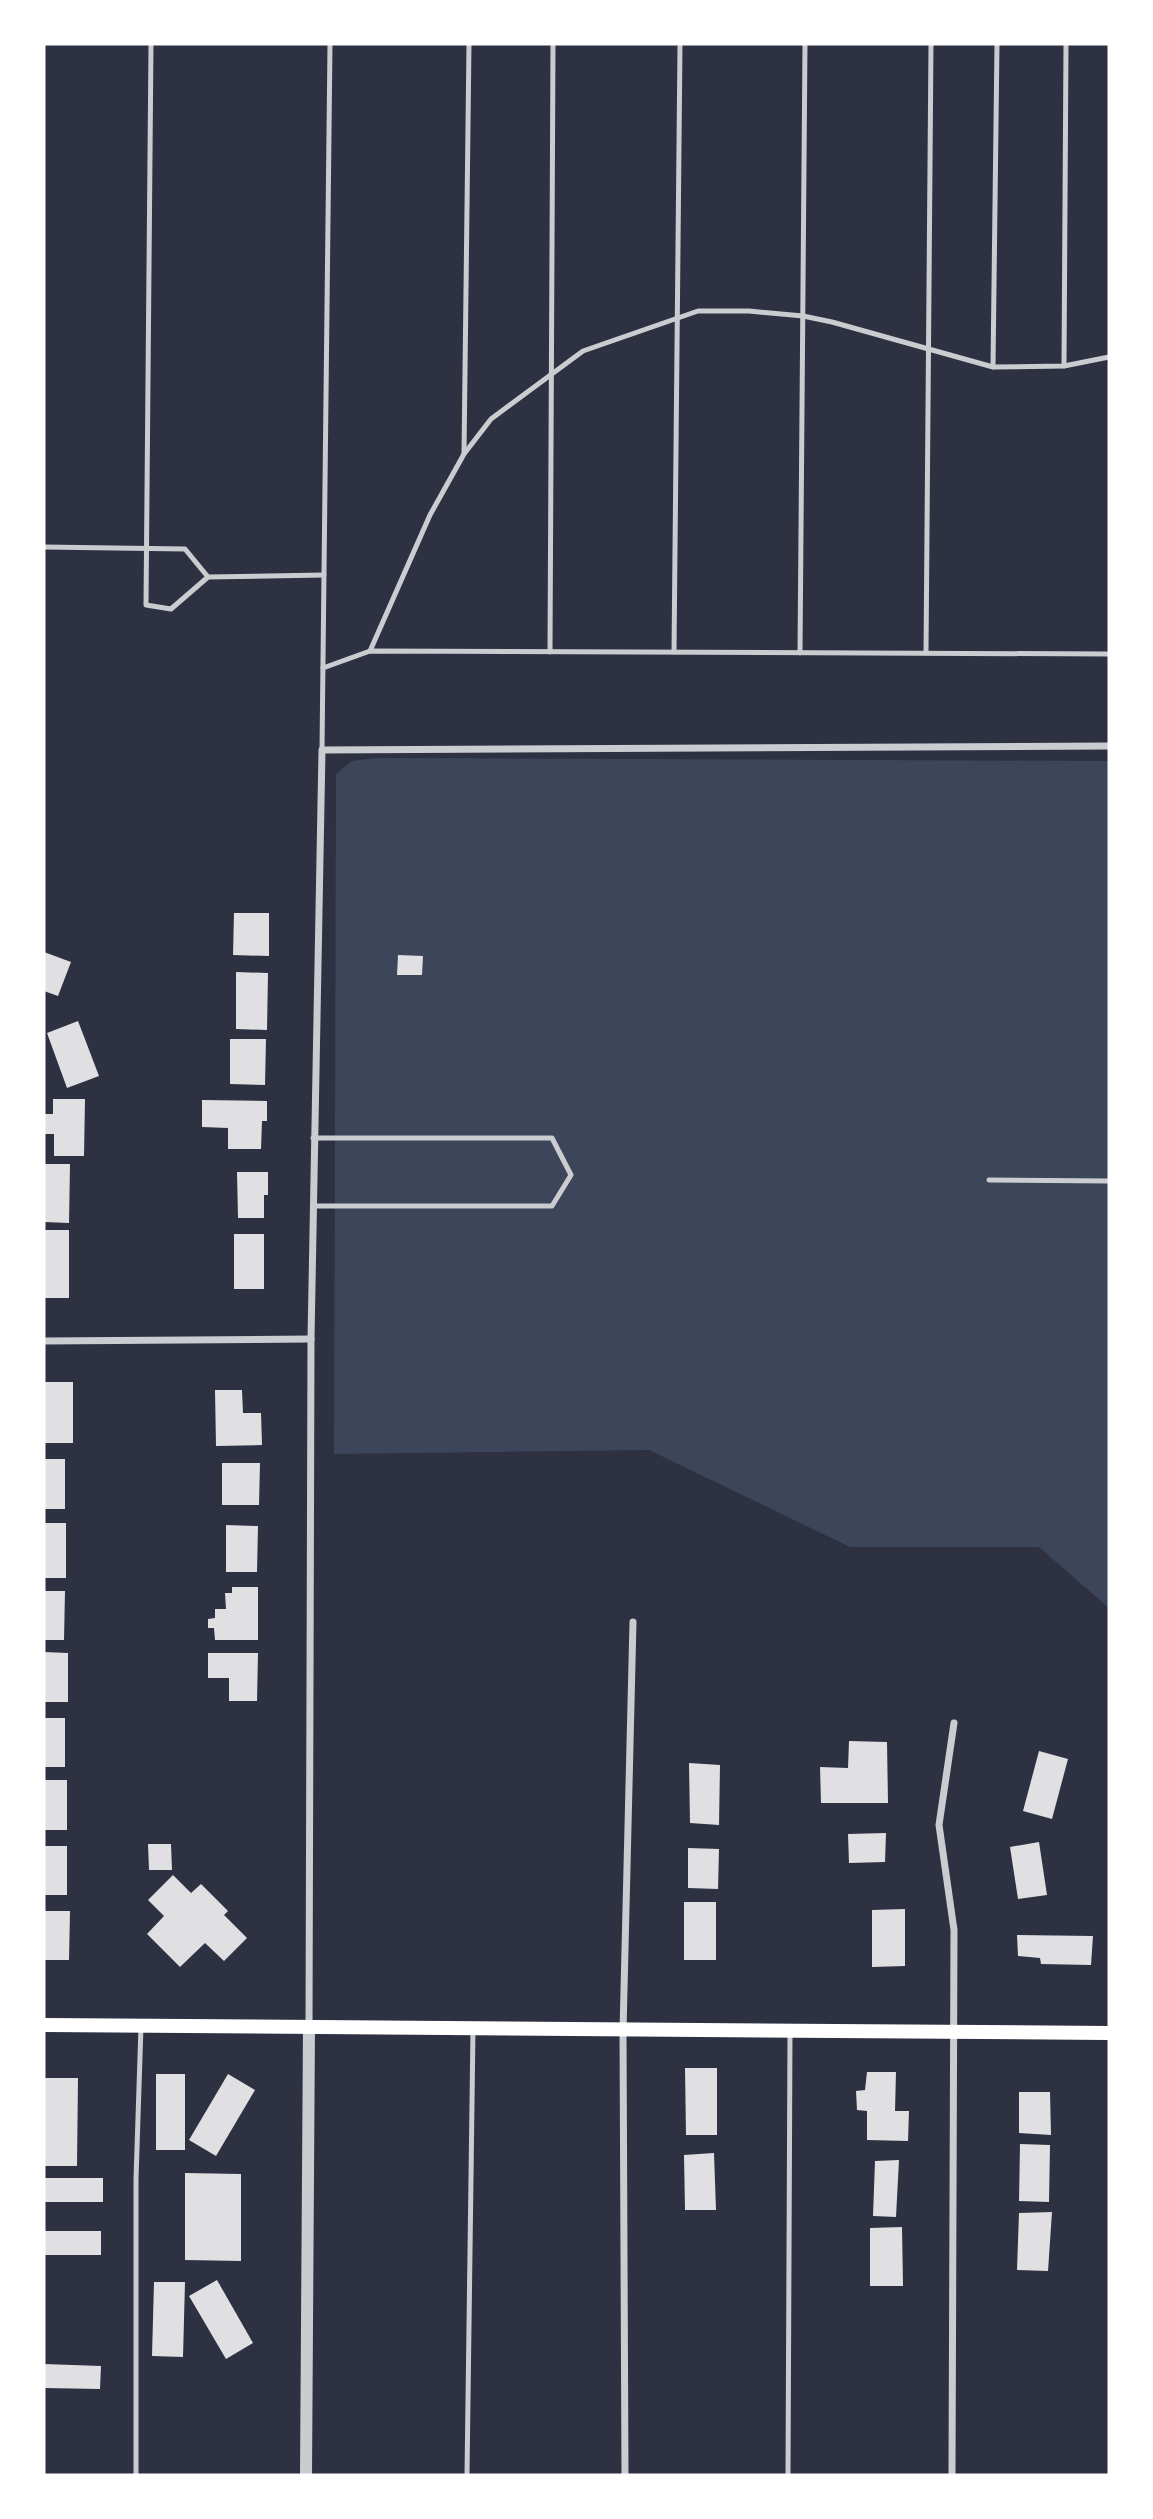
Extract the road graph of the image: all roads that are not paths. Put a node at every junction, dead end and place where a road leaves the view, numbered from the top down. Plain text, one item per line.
1 (151, 44) edge
2 (330, 44) edge
3 (469, 44) edge
4 (553, 44) edge
5 (680, 44) edge
6 (805, 44) edge
7 (931, 44) edge
8 (997, 44) edge
9 (1066, 44) edge
10 (803, 316) junction
11 (677, 317) junction
12 (928, 348) junction
13 (1109, 357) edge
14 (1064, 366) junction
15 (993, 367) junction
16 (552, 373) junction
17 (464, 454) junction
18 (44, 547) edge
19 (147, 548) junction
20 (324, 575) junction
21 (208, 577) junction
22 (370, 651) junction
23 (550, 652) junction
24 (674, 652) junction
25 (800, 653) junction
26 (926, 653) junction
27 (1109, 654) edge
28 (323, 668) junction
29 (1109, 746) edge
30 (322, 750) junction
31 (313, 1138) junction
32 (989, 1180) dead end
33 (1109, 1181) edge
34 (313, 1206) junction
35 (311, 1339) junction
36 (44, 1341) edge
37 (633, 1622) dead end
38 (954, 1723) dead end
39 (44, 2025) edge
40 (141, 2026) junction
41 (309, 2026) junction
42 (473, 2029) junction
43 (623, 2031) junction
44 (790, 2032) junction
45 (954, 2033) junction
46 (1109, 2033) edge
47 (136, 2475) edge
48 (306, 2475) edge
49 (467, 2475) edge
50 (625, 2475) edge
51 (788, 2475) edge
52 (952, 2475) edge

1 - 19 lane
2 - 20 lane
3 - 17 lane
4 - 16 lane
5 - 11 lane
6 - 10 lane
7 - 12 lane
8 - 15 lane
9 - 14 lane
10 - 11 lane
10 - 12 lane
10 - 25 lane
11 - 16 lane
11 - 24 lane
12 - 15 lane
12 - 26 lane
13 - 14 lane
14 - 15 lane
16 - 17 lane
16 - 23 lane
17 - 22 lane
18 - 19 lane
19 - 21 lane
19 - 21 lane
20 - 21 lane
20 - 28 lane
22 - 23 lane
22 - 28 lane
23 - 24 lane
24 - 25 lane
25 - 26 lane
26 - 27 lane
28 - 30 lane
29 - 30 street
30 - 31 street
31 - 34 street
31 - 34 lane
32 - 33 lane
34 - 35 street
35 - 36 street
35 - 41 street
37 - 43 street
38 - 45 street
39 - 40 main road
40 - 41 main road
40 - 47 lane
41 - 42 main road
41 - 48 street
42 - 43 main road
42 - 49 lane
43 - 44 main road
43 - 50 street
44 - 45 main road
44 - 51 lane
45 - 46 main road
45 - 52 street

